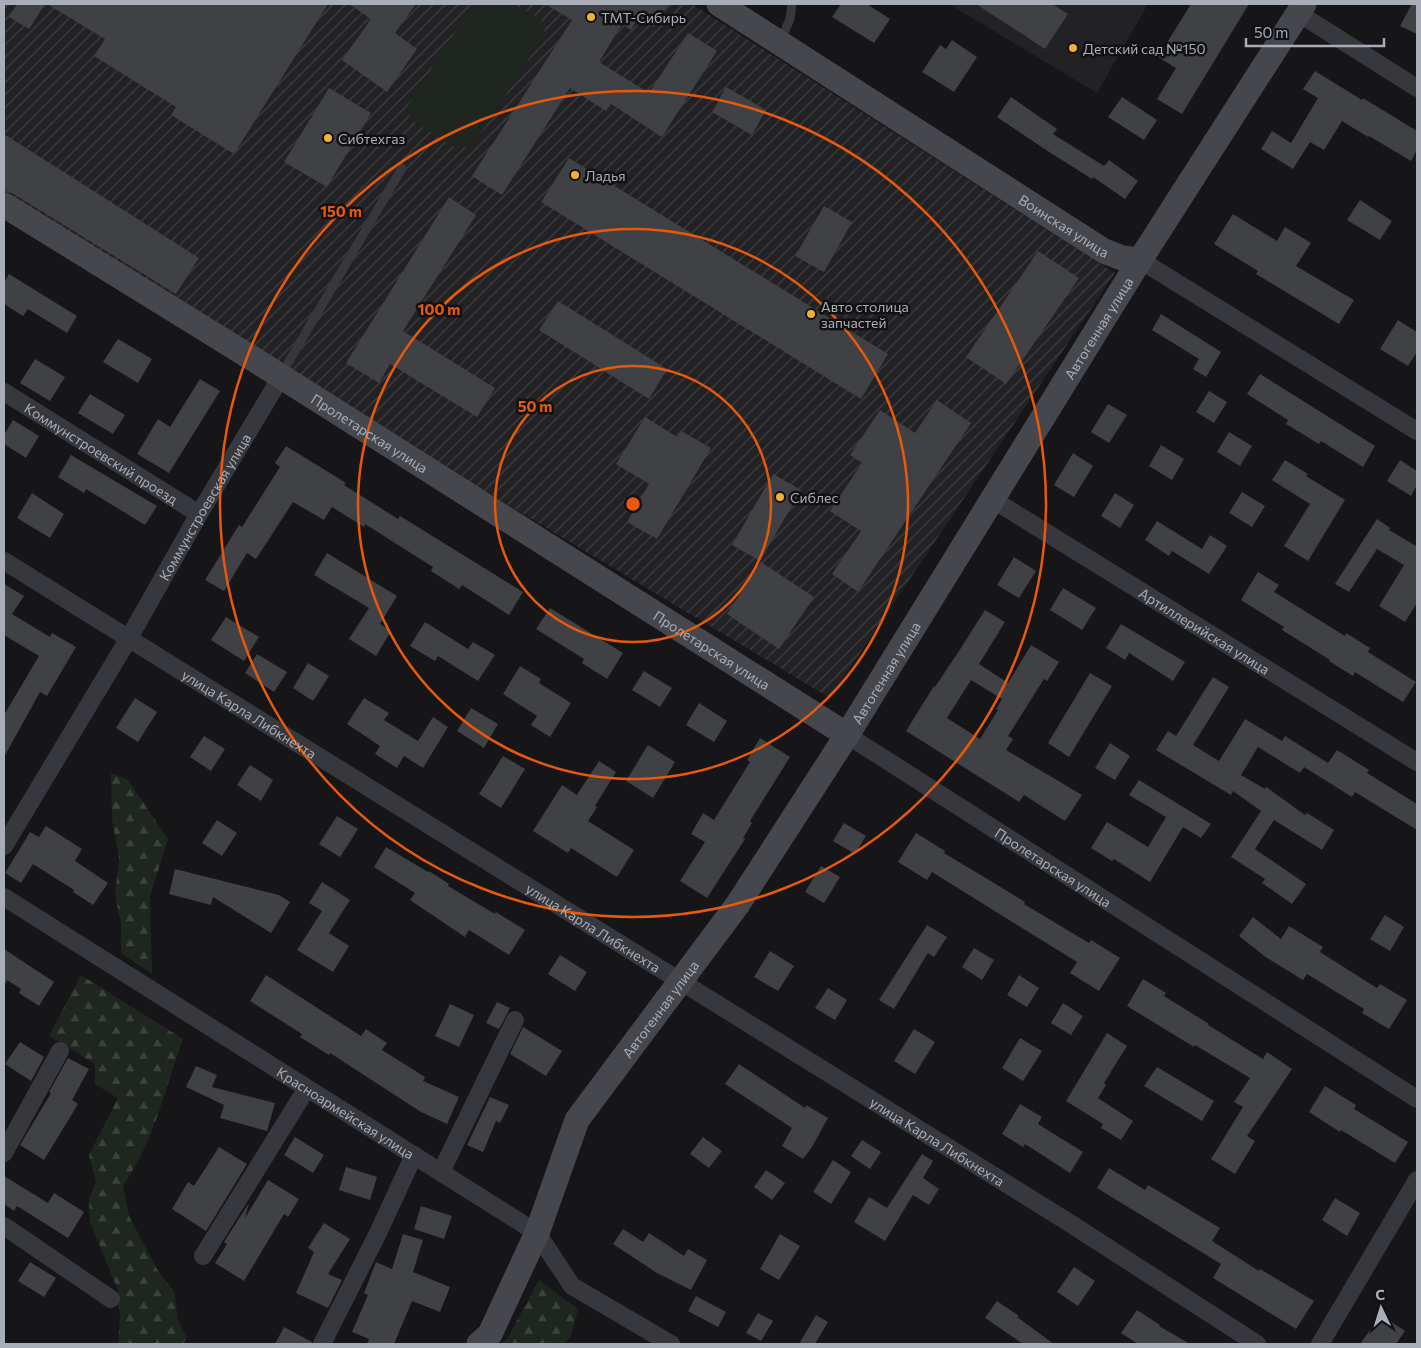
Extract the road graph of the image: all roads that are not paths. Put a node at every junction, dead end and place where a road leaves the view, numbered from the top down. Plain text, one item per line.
1 (719, 4) edge
2 (792, 4) edge
3 (1301, 8) edge
4 (780, 43) junction
5 (1417, 88) edge
6 (402, 168) dead end
7 (4, 205) edge
8 (1140, 260) junction
9 (280, 376) junction
10 (4, 392) edge
11 (1417, 431) edge
12 (992, 499) junction
13 (199, 514) junction
14 (4, 561) edge
15 (129, 638) junction
16 (847, 736) junction
17 (1417, 762) edge
18 (4, 846) edge
19 (4, 897) edge
20 (681, 982) junction
21 (515, 1020) dead end
22 (60, 1051) dead end
23 (307, 1088) junction
24 (1417, 1099) edge
25 (4, 1153) edge
26 (414, 1155) junction
27 (441, 1172) junction
28 (1417, 1180) edge
29 (4, 1226) edge
30 (537, 1233) junction
31 (203, 1256) dead end
32 (111, 1299) dead end
33 (322, 1344) edge
34 (480, 1344) edge
35 (671, 1344) edge
36 (1257, 1344) edge
37 (1320, 1344) edge

1 - 4 street, Воинская улица
2 - 4 lane
3 - 5 street
3 - 8 street, Автогенная улица
4 - 8 street, Воинская улица
6 - 9 lane, Коммунстроевская улица
7 - 9 street, Пролетарская улица
8 - 11 street, Воинская улица
8 - 12 street, Автогенная улица
9 - 13 street, Коммунстроевская улица
9 - 16 street, Пролетарская улица
10 - 13 street, Коммунстроевский проезд
12 - 16 street, Автогенная улица
12 - 17 street, Артиллерийская улица
13 - 15 street, Коммунстроевская улица
14 - 15 street, улица Карла Либкнехта
15 - 18 street, Коммунстроевская улица
15 - 20 street, улица Карла Либкнехта
16 - 20 street, Автогенная улица
16 - 24 street, Пролетарская улица
19 - 23 street, Красноармейская улица
20 - 30 street, Автогенная улица
20 - 36 street, улица Карла Либкнехта
21 - 27 street
22 - 25 street
23 - 26 street, Красноармейская улица
23 - 31 street
26 - 27 street, Красноармейская улица
26 - 33 street
27 - 30 street, Красноармейская улица
28 - 37 street
29 - 32 street
30 - 34 street, Автогенная улица
30 - 35 street, Красноармейская улица

